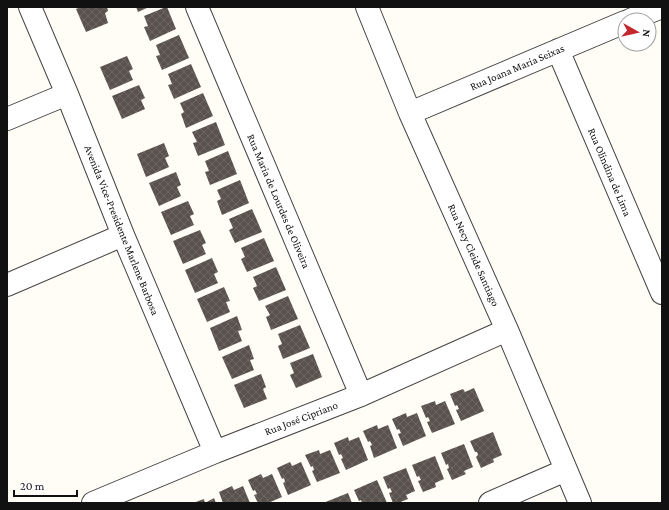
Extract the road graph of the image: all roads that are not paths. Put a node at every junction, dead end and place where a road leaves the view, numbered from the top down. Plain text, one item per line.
1 (30, 7) edge
2 (197, 7) edge
3 (367, 7) edge
4 (662, 7) edge
5 (650, 12) edge
6 (617, 25) edge
7 (558, 50) junction
8 (66, 94) junction
9 (410, 113) junction
10 (7, 119) edge
11 (123, 235) junction
12 (7, 285) edge
13 (662, 294) edge
14 (508, 330) junction
15 (361, 395) junction
16 (215, 452) junction
17 (566, 470) junction
18 (93, 503) edge
19 (490, 503) edge
20 (580, 503) edge

1 - 8 street, Avenida Vice-Presidente Marlene Barbosa
2 - 15 street, Rua Maria de Lourdes de Oliveira
3 - 9 street, Rua Necy Cleide Santiago
4 - 5 street
6 - 7 street, Rua Joana Maria Seixas
7 - 9 street, Rua Joana Maria Seixas
7 - 13 street, Rua Olindina de Lima
8 - 10 street
8 - 11 street, Avenida Vice-Presidente Marlene Barbosa
9 - 14 street, Rua Necy Cleide Santiago
11 - 12 street
11 - 16 street, Avenida Vice-Presidente Marlene Barbosa
14 - 15 street, Rua José Cipriano
14 - 17 street, Rua Necy Cleide Santiago
15 - 16 street, Rua José Cipriano
16 - 18 street, Rua José Cipriano
17 - 19 street
17 - 20 street, Rua Necy Cleide Santiago

